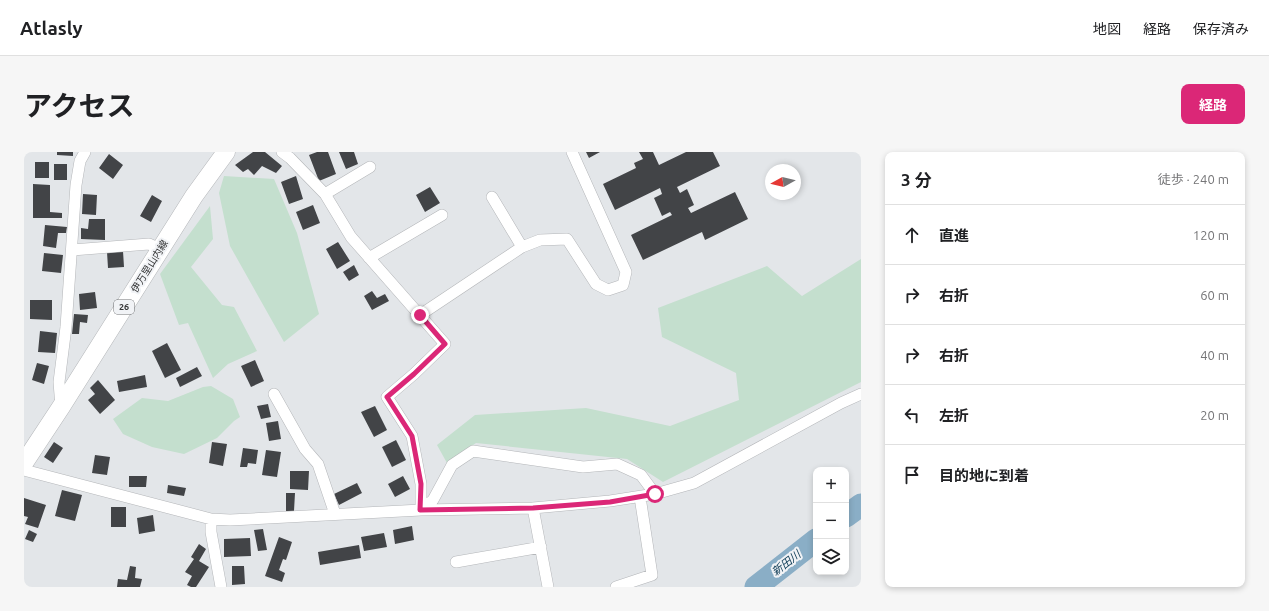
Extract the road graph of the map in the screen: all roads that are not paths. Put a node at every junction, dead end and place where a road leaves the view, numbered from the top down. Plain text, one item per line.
1 (85, 152) edge
2 (226, 152) edge
3 (282, 152) edge
4 (572, 152) edge
5 (370, 167) dead end
6 (325, 194) junction
7 (492, 197) dead end
8 (442, 215) dead end
9 (522, 247) junction
10 (160, 249) junction
11 (72, 250) junction
12 (369, 258) junction
13 (420, 315) junction
14 (274, 394) dead end
15 (861, 394) edge
16 (61, 407) junction
17 (24, 463) edge
18 (655, 494) junction
19 (640, 497) junction
20 (533, 508) junction
21 (420, 510) junction
22 (335, 514) junction
23 (211, 518) junction
24 (541, 547) junction
25 (456, 562) dead end
26 (221, 587) edge
27 (548, 587) edge
28 (616, 587) edge

1 - 11 street
2 - 10 main road, 伊万里山内線 / 26
3 - 6 street
4 - 9 street
5 - 6 street
6 - 12 street
7 - 9 street
8 - 12 street
9 - 13 street
10 - 11 street
10 - 16 main road, 伊万里山内線 / 26
11 - 16 street
12 - 13 street
13 - 21 street
14 - 22 street
15 - 18 street
16 - 17 main road, 伊万里山内線 / 26
17 - 23 street
18 - 19 street
18 - 21 street
19 - 20 street
19 - 28 street
20 - 21 street
20 - 24 street
21 - 22 street
22 - 23 street
23 - 26 street
24 - 25 street
24 - 27 street

